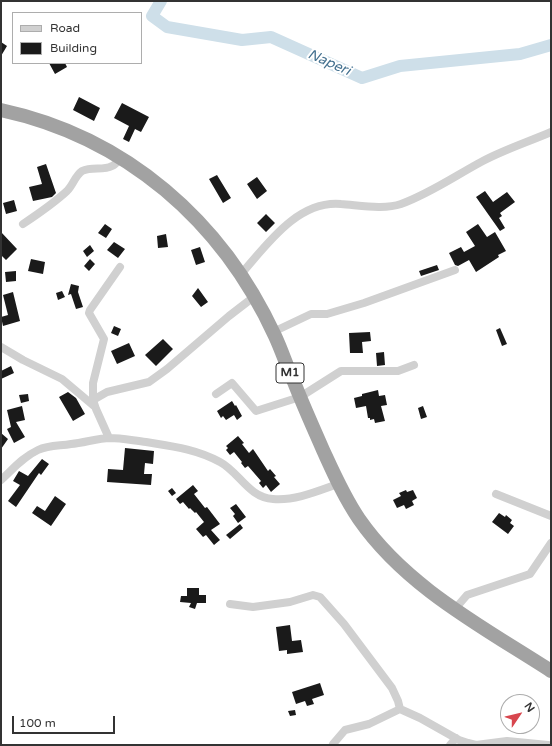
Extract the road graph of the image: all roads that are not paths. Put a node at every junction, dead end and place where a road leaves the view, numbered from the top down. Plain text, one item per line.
1 (1, 110) edge
2 (551, 132) edge
3 (121, 158) junction
4 (23, 224) dead end
5 (120, 267) dead end
6 (455, 270) dead end
7 (241, 274) junction
8 (255, 296) junction
9 (273, 332) junction
10 (1, 347) edge
11 (414, 365) dead end
12 (216, 394) dead end
13 (300, 397) junction
14 (94, 403) junction
15 (109, 438) junction
16 (1, 480) edge
17 (338, 484) junction
18 (496, 494) dead end
19 (551, 516) edge
20 (551, 543) edge
21 (230, 604) dead end
22 (455, 609) junction
23 (551, 671) edge
24 (400, 709) junction
25 (456, 738) junction
26 (334, 744) dead end
27 (450, 745) edge
28 (548, 745) edge

1 - 3 highway, M1
2 - 7 street
3 - 4 street
3 - 7 highway, M1
5 - 14 street
6 - 9 street
7 - 8 highway, M1
8 - 9 highway, M1
8 - 14 street
9 - 13 highway, M1
10 - 14 street
11 - 13 street
12 - 13 street
13 - 17 highway, M1
14 - 15 street
15 - 16 street
15 - 17 street
17 - 22 highway, M1
18 - 19 street
20 - 22 street
21 - 24 street
22 - 23 highway, M1
24 - 25 street
24 - 26 street
25 - 27 street
25 - 28 street

